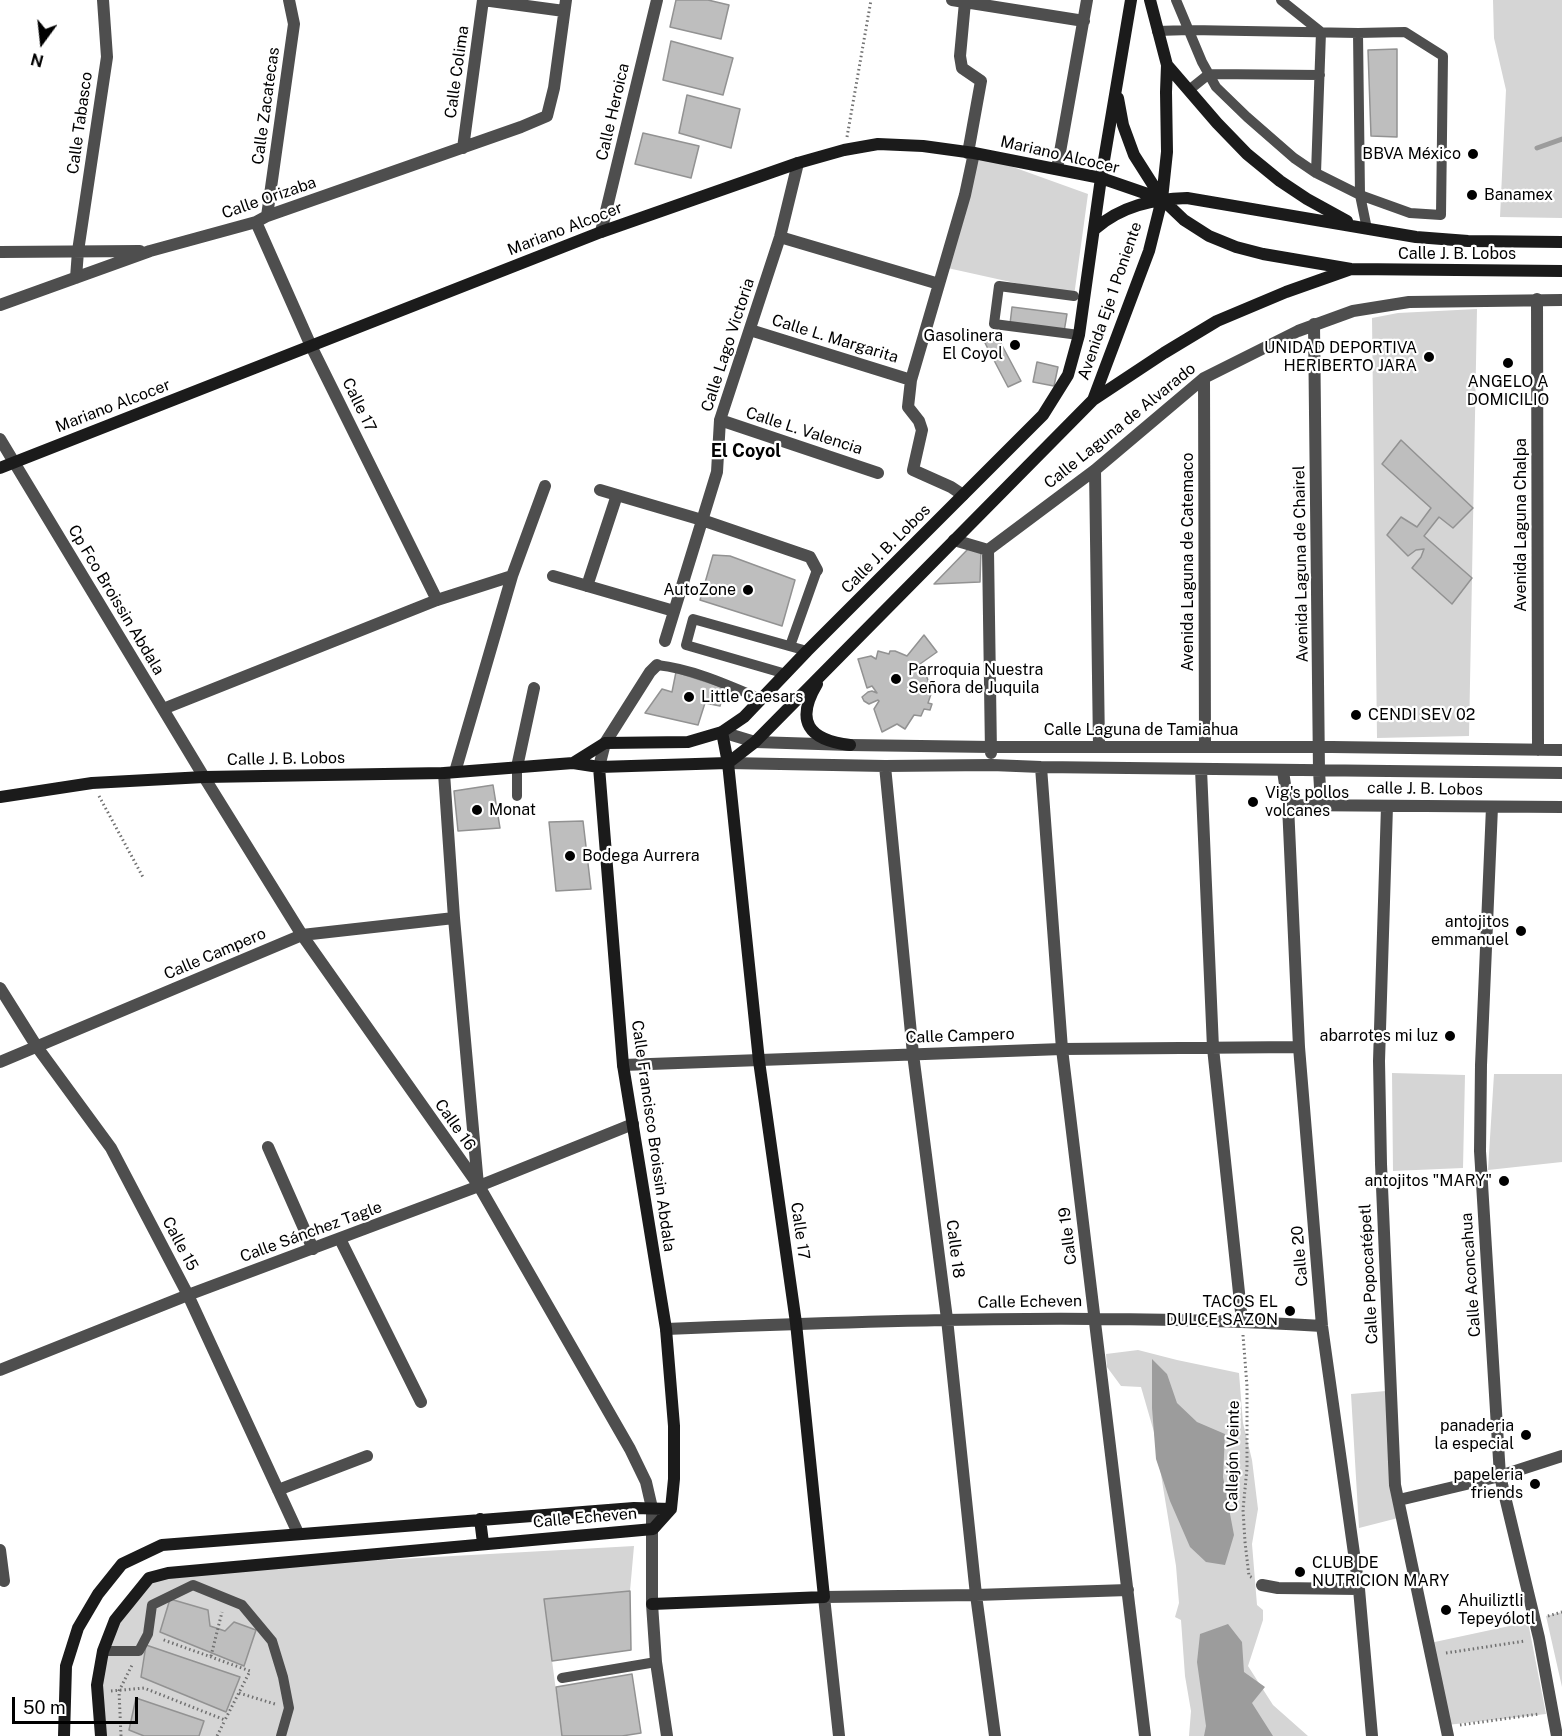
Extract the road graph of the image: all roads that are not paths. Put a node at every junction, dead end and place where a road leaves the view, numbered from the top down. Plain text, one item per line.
1 (103, 0) edge
2 (289, 0) edge
3 (483, 0) edge
4 (657, 0) edge
5 (1087, 0) edge
6 (1131, 0) edge
7 (1150, 0) edge
8 (1176, 0) edge
9 (1281, 0) edge
10 (958, 1) edge
11 (565, 5) edge
12 (1084, 21) junction
13 (1190, 30) junction
14 (1157, 31) junction
15 (1321, 32) junction
16 (1358, 33) junction
17 (1167, 65) junction
18 (1209, 74) junction
19 (1320, 75) junction
20 (1116, 88) junction
21 (1189, 90) junction
22 (463, 148) junction
23 (971, 153) junction
24 (798, 163) junction
25 (1057, 169) junction
26 (1316, 173) junction
27 (1101, 178) junction
28 (1360, 195) junction
29 (1162, 199) junction
30 (262, 219) junction
31 (1095, 229) junction
32 (1367, 229) junction
33 (602, 232) junction
34 (780, 237) junction
35 (1562, 242) edge
36 (78, 251) junction
37 (150, 251) junction
38 (0, 252) edge
39 (1351, 269) junction
40 (1562, 271) edge
41 (76, 278) junction
42 (939, 284) junction
43 (1074, 296) dead end
44 (1537, 300) junction
45 (1562, 300) edge
46 (0, 305) edge
47 (1314, 324) junction
48 (750, 330) junction
49 (1079, 334) junction
50 (311, 346) junction
51 (1204, 378) junction
52 (911, 380) junction
53 (1093, 400) junction
54 (720, 420) junction
55 (0, 439) edge
56 (14, 463) junction
57 (0, 468) edge
58 (1095, 470) junction
59 (878, 473) dead end
60 (545, 486) dead end
61 (600, 490) dead end
62 (617, 495) junction
63 (963, 495) junction
64 (702, 520) junction
65 (954, 540) junction
66 (988, 550) junction
67 (817, 570) joint
68 (512, 576) junction
69 (553, 576) dead end
70 (587, 586) junction
71 (437, 600) junction
72 (674, 611) junction
73 (665, 641) dead end
74 (790, 646) junction
75 (807, 651) junction
76 (657, 665) joint
77 (826, 670) junction
78 (786, 674) junction
79 (534, 688) dead end
80 (762, 699) junction
81 (163, 709) junction
82 (722, 732) junction
83 (755, 742) junction
84 (605, 743) junction
85 (850, 745) junction
86 (1099, 746) junction
87 (991, 747) junction
88 (1205, 747) junction
89 (1320, 747) junction
90 (1538, 750) junction
91 (1562, 750) edge
92 (573, 763) junction
93 (728, 763) junction
94 (992, 765) junction
95 (885, 766) junction
96 (517, 767) junction
97 (599, 767) junction
98 (1041, 768) junction
99 (1201, 769) junction
100 (1283, 771) junction
101 (1319, 771) junction
102 (450, 772) junction
103 (1562, 773) edge
104 (204, 777) junction
105 (517, 796) dead end
106 (0, 797) edge
107 (1321, 804) junction
108 (1288, 805) junction
109 (1387, 806) junction
110 (1492, 807) junction
111 (1562, 807) edge
112 (454, 918) junction
113 (302, 935) junction
114 (0, 988) edge
115 (36, 1047) junction
116 (1299, 1047) junction
117 (1213, 1048) junction
118 (1062, 1049) junction
119 (913, 1054) junction
120 (759, 1061) junction
121 (0, 1062) edge
122 (623, 1065) junction
123 (633, 1124) junction
124 (268, 1147) dead end
125 (478, 1186) junction
126 (340, 1239) junction
127 (314, 1249) junction
128 (188, 1295) junction
129 (1095, 1318) junction
130 (947, 1319) junction
131 (1242, 1321) junction
132 (796, 1323) junction
133 (1322, 1326) junction
134 (666, 1329) junction
135 (0, 1370) edge
136 (421, 1402) dead end
137 (367, 1456) dead end
138 (1562, 1456) edge
139 (1500, 1476) junction
140 (278, 1490) junction
141 (1399, 1500) junction
142 (652, 1508) junction
143 (671, 1509) junction
144 (480, 1519) junction
145 (653, 1529) junction
146 (298, 1533) junction
147 (483, 1544) junction
148 (0, 1550) edge
149 (4, 1581) dead end
150 (1262, 1585) road end
151 (1359, 1589) junction
152 (1128, 1590) junction
153 (976, 1596) junction
154 (824, 1597) junction
155 (652, 1604) junction
156 (103, 1651) junction
157 (656, 1662) junction
158 (562, 1678) dead end
159 (1447, 1731) edge
160 (64, 1736) edge
161 (100, 1736) edge
162 (281, 1736) edge
163 (667, 1736) edge
164 (839, 1736) edge
165 (995, 1736) edge
166 (1145, 1736) edge
167 (1372, 1736) edge
168 (1557, 1736) edge

1 - 36 street, Calle Tabasco
2 - 30 street, Calle Zacatecas
3 - 11 street
3 - 22 street, Calle Colima
4 - 33 street, Calle Heroica
5 - 12 street
6 - 20 main road
7 - 14 main road, Avenida Eje 1 Poniente
8 - 13 lane
9 - 15 lane
10 - 12 street
10 - 23 street
11 - 22 street, Calle Orizaba
12 - 25 street
13 - 14 lane
13 - 15 lane
13 - 18 lane
14 - 17 main road, Avenida Eje 1 Poniente
15 - 16 lane
15 - 19 lane
16 - 28 lane
16 - 28 lane
17 - 21 main road
17 - 29 main road, Avenida Eje 1 Poniente
18 - 19 lane
18 - 21 lane
18 - 26 lane
19 - 26 lane
20 - 27 main road
20 - 29 main road
21 - 32 main road
22 - 30 street, Calle Orizaba
23 - 24 main road, Mariano Alcocer
23 - 25 main road, Mariano Alcocer
23 - 42 street
24 - 33 main road, Mariano Alcocer
24 - 34 street, Calle Lago Victoria
25 - 27 main road, Mariano Alcocer
26 - 28 lane
27 - 29 main road, Mariano Alcocer
27 - 31 main road
28 - 32 lane
29 - 31 main road
29 - 32 main road
29 - 39 main road
29 - 53 main road, Avenida Eje 1 Poniente
30 - 37 street, Calle Orizaba
30 - 50 street, Calle 17
31 - 49 main road, Calle J. B. Lobos
32 - 35 main road, Calle J. B. Lobos
33 - 50 main road, Mariano Alcocer
34 - 42 street
34 - 48 street, Calle Lago Victoria
36 - 37 street
36 - 38 street
36 - 41 street, Calle Tabasco
37 - 41 street, Calle Orizaba
39 - 40 main road, Calle J. B. Lobos
39 - 53 main road
41 - 46 street, Calle Orizaba
42 - 52 street
43 - 49 lane
44 - 45 street, Calle Laguna de Alvarado
44 - 47 street, Calle Laguna de Alvarado
44 - 90 street, Avenida Laguna Chalpa
47 - 51 street, Calle Laguna de Alvarado
47 - 89 street, Avenida Laguna de Chairel
48 - 52 street, Calle L. Margarita
48 - 54 street, Calle Lago Victoria
49 - 63 main road, Calle J. B. Lobos
50 - 56 main road, Mariano Alcocer
50 - 71 street, Calle 17
51 - 58 street, Calle Laguna de Alvarado
51 - 88 street, Avenida Laguna de Catemaco
52 - 63 street
53 - 65 main road
54 - 59 street, Calle L. Valencia
54 - 64 street, Calle Lago Victoria
55 - 56 street, Cp Fco Broissin Abdala
56 - 57 main road, Mariano Alcocer
56 - 81 street, Cp Fco Broissin Abdala
58 - 66 street, Calle Laguna de Alvarado
58 - 86 street
60 - 68 street
61 - 62 street
62 - 64 street
62 - 70 street
63 - 75 main road, Calle J. B. Lobos
64 - 67 street
64 - 72 street, Calle Lago Victoria
65 - 66 street
65 - 77 main road
66 - 87 street
67 - 74 lane
68 - 71 street
68 - 102 street
69 - 70 street
70 - 72 street
71 - 81 street
72 - 73 street, Calle Lago Victoria
74 - 75 lane
74 - 78 lane
75 - 78 main road, Calle J. B. Lobos
76 - 80 lane
76 - 84 street
77 - 83 main road
77 - 85 main road
78 - 80 main road, Calle J. B. Lobos
79 - 96 street
80 - 82 main road, Calle J. B. Lobos
81 - 104 street, Cp Fco Broissin Abdala
82 - 83 street, Calle Laguna de Tamiahua
82 - 84 main road, Calle J. B. Lobos
82 - 93 main road, Calle 17
83 - 85 street, Calle Laguna de Tamiahua
83 - 93 main road
84 - 92 main road, Calle J. B. Lobos
84 - 97 street
85 - 87 street, Calle Laguna de Tamiahua
86 - 87 street, Calle Laguna de Tamiahua
86 - 88 street, Calle Laguna de Tamiahua
87 - 94 street
88 - 89 street, Calle Laguna de Tamiahua
89 - 90 street, Calle Laguna de Tamiahua
89 - 101 street, Avenida Laguna de Chairel
90 - 91 street, Calle Laguna de Tamiahua
92 - 96 main road, Calle J. B. Lobos
92 - 97 main road, Calle J. B. Lobos
93 - 95 street
93 - 97 main road, Calle J. B. Lobos
93 - 120 main road, Calle 17
94 - 95 street
94 - 98 street
95 - 119 street, Calle 18
96 - 102 main road, Calle J. B. Lobos
96 - 105 lane
97 - 122 main road, Calle Francisco Broissin Abdala
98 - 99 street
98 - 118 street, Calle 19
99 - 100 street
99 - 117 street
100 - 101 street
100 - 108 street, Calle 20
101 - 103 street
101 - 107 street, Avenida Laguna de Chairel
102 - 104 main road, Calle J. B. Lobos
102 - 112 street
104 - 106 main road, Calle J. B. Lobos
104 - 113 street, Calle 16
107 - 108 street, calle J. B. Lobos
107 - 109 street, calle J. B. Lobos
108 - 116 street, Calle 20
109 - 110 street, calle J. B. Lobos
109 - 141 street, Calle Popocatépetl
110 - 111 street, calle J. B. Lobos
110 - 139 street, Calle Aconcahua
112 - 113 street, Calle Campero
112 - 125 street
113 - 115 street, Calle Campero
113 - 125 street, Calle 16
114 - 115 street, Calle 15
115 - 121 street, Calle Campero
115 - 128 street, Calle 15
116 - 117 street, Calle Campero
116 - 133 street, Calle 20
117 - 118 street, Calle Campero
117 - 131 street
118 - 119 street, Calle Campero
118 - 129 street, Calle 19
119 - 120 street, Calle Campero
119 - 130 street, Calle 18
120 - 122 street, Calle Campero
120 - 132 main road, Calle 17
122 - 123 main road, Calle Francisco Broissin Abdala
123 - 125 street, Calle Sánchez Tagle
123 - 134 main road, Calle Francisco Broissin Abdala
124 - 127 street
125 - 126 street, Calle Sánchez Tagle
125 - 142 street, Calle 16
126 - 127 street, Calle Sánchez Tagle
126 - 136 street
127 - 128 street, Calle Sánchez Tagle
128 - 135 street, Calle Sánchez Tagle
128 - 140 street, Calle 15
129 - 130 street, Calle Echeven
129 - 131 street, Calle Echeven
129 - 152 street, Calle 19
130 - 132 street, Calle Echeven
130 - 153 street, Calle 18
131 - 133 street, Calle Echeven
132 - 134 street, Calle Echeven
132 - 154 main road, Calle 17
133 - 151 street, Calle 20
134 - 143 main road, Calle Francisco Broissin Abdala
137 - 140 street
138 - 139 street
139 - 141 street
139 - 168 street, Calle Aconcahua
140 - 146 street, Calle 15
141 - 159 street, Calle Popocatépetl
142 - 143 main road, Calle Echeven
142 - 144 main road, Calle Echeven
142 - 145 street
143 - 145 main road, Calle Echeven
144 - 146 main road, Calle Echeven
144 - 147 main road
145 - 147 main road, Calle Echeven
145 - 155 street
146 - 160 main road, Calle Echeven
147 - 156 main road, Calle Echeven
148 - 149 street
150 - 151 street
151 - 167 street, Calle 20
152 - 153 street
152 - 166 street, Calle 19
153 - 154 street
153 - 165 street, Calle 18
154 - 155 main road
154 - 164 street, Calle 17
155 - 157 street
156 - 161 main road, Calle Echeven
156 - 162 lane
157 - 158 lane
157 - 163 street

